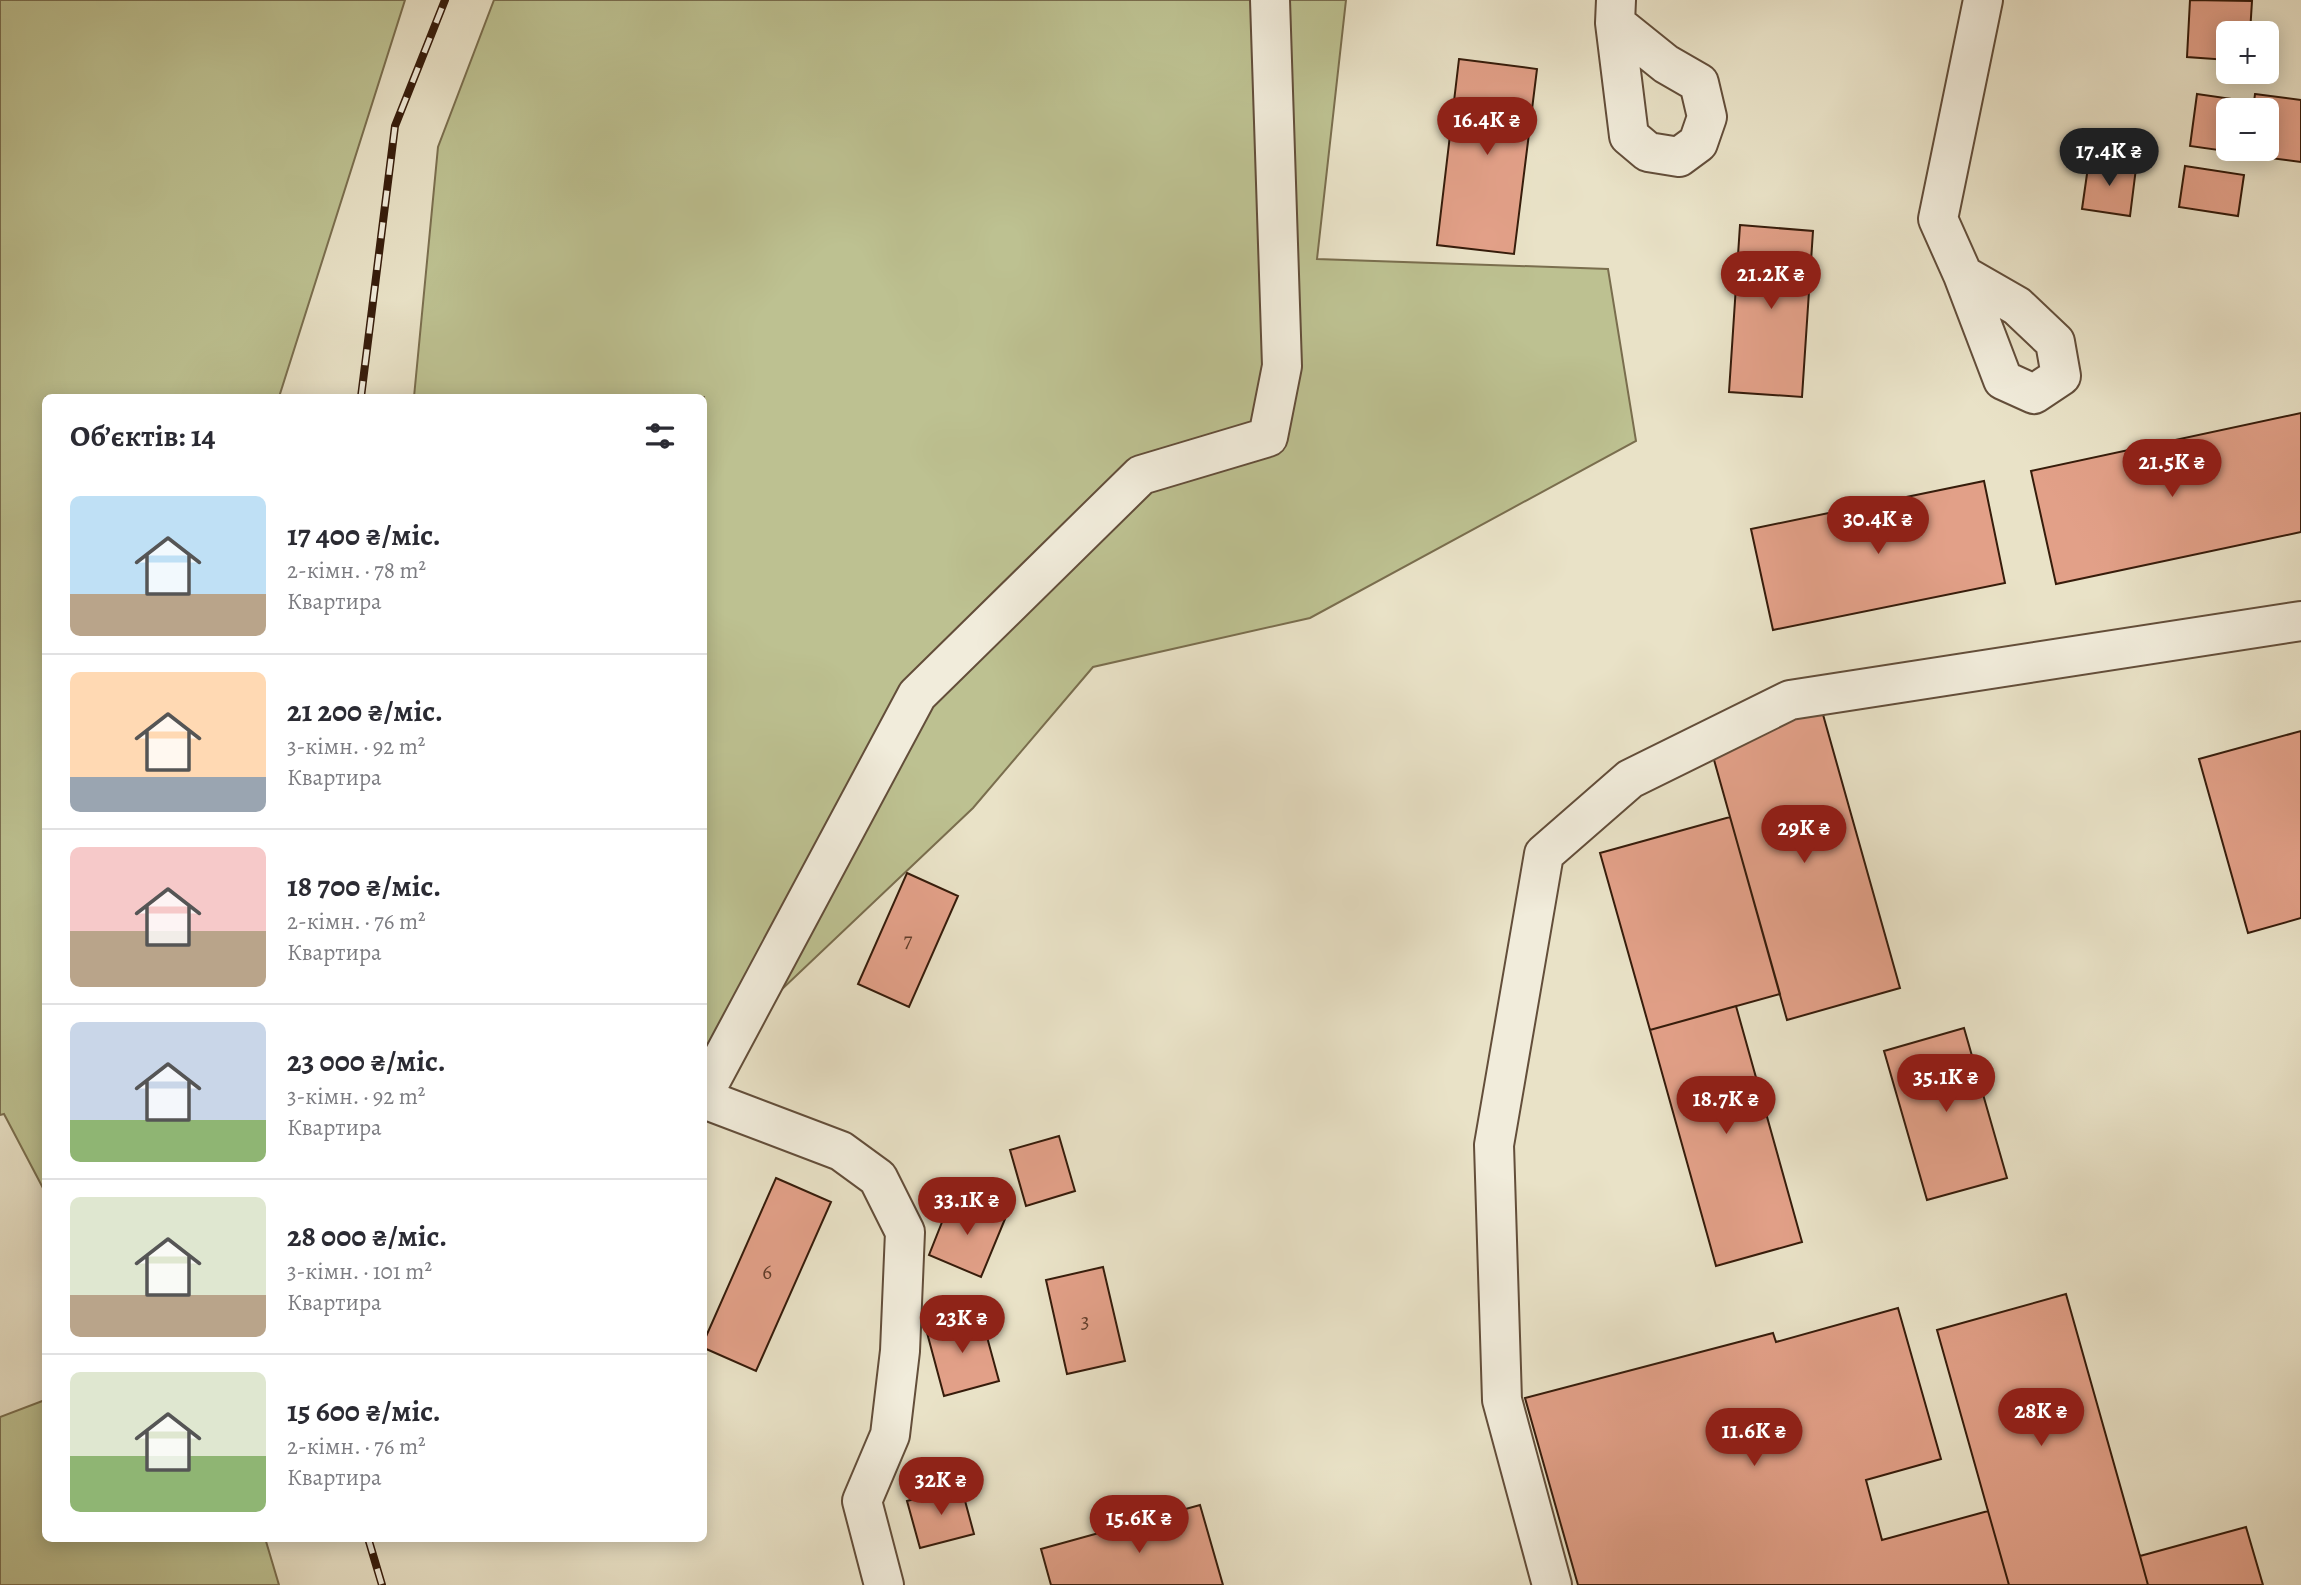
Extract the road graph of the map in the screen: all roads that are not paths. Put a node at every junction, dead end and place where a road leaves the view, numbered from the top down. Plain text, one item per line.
1 (1270, 0) edge
2 (1983, 0) edge
3 (1964, 275) dead end
4 (2301, 621) edge
5 (707, 1087) edge
6 (707, 1100) edge
7 (884, 1585) edge
8 (1552, 1585) edge

1 - 5 lane
2 - 3 lane
4 - 8 lane
6 - 7 lane

